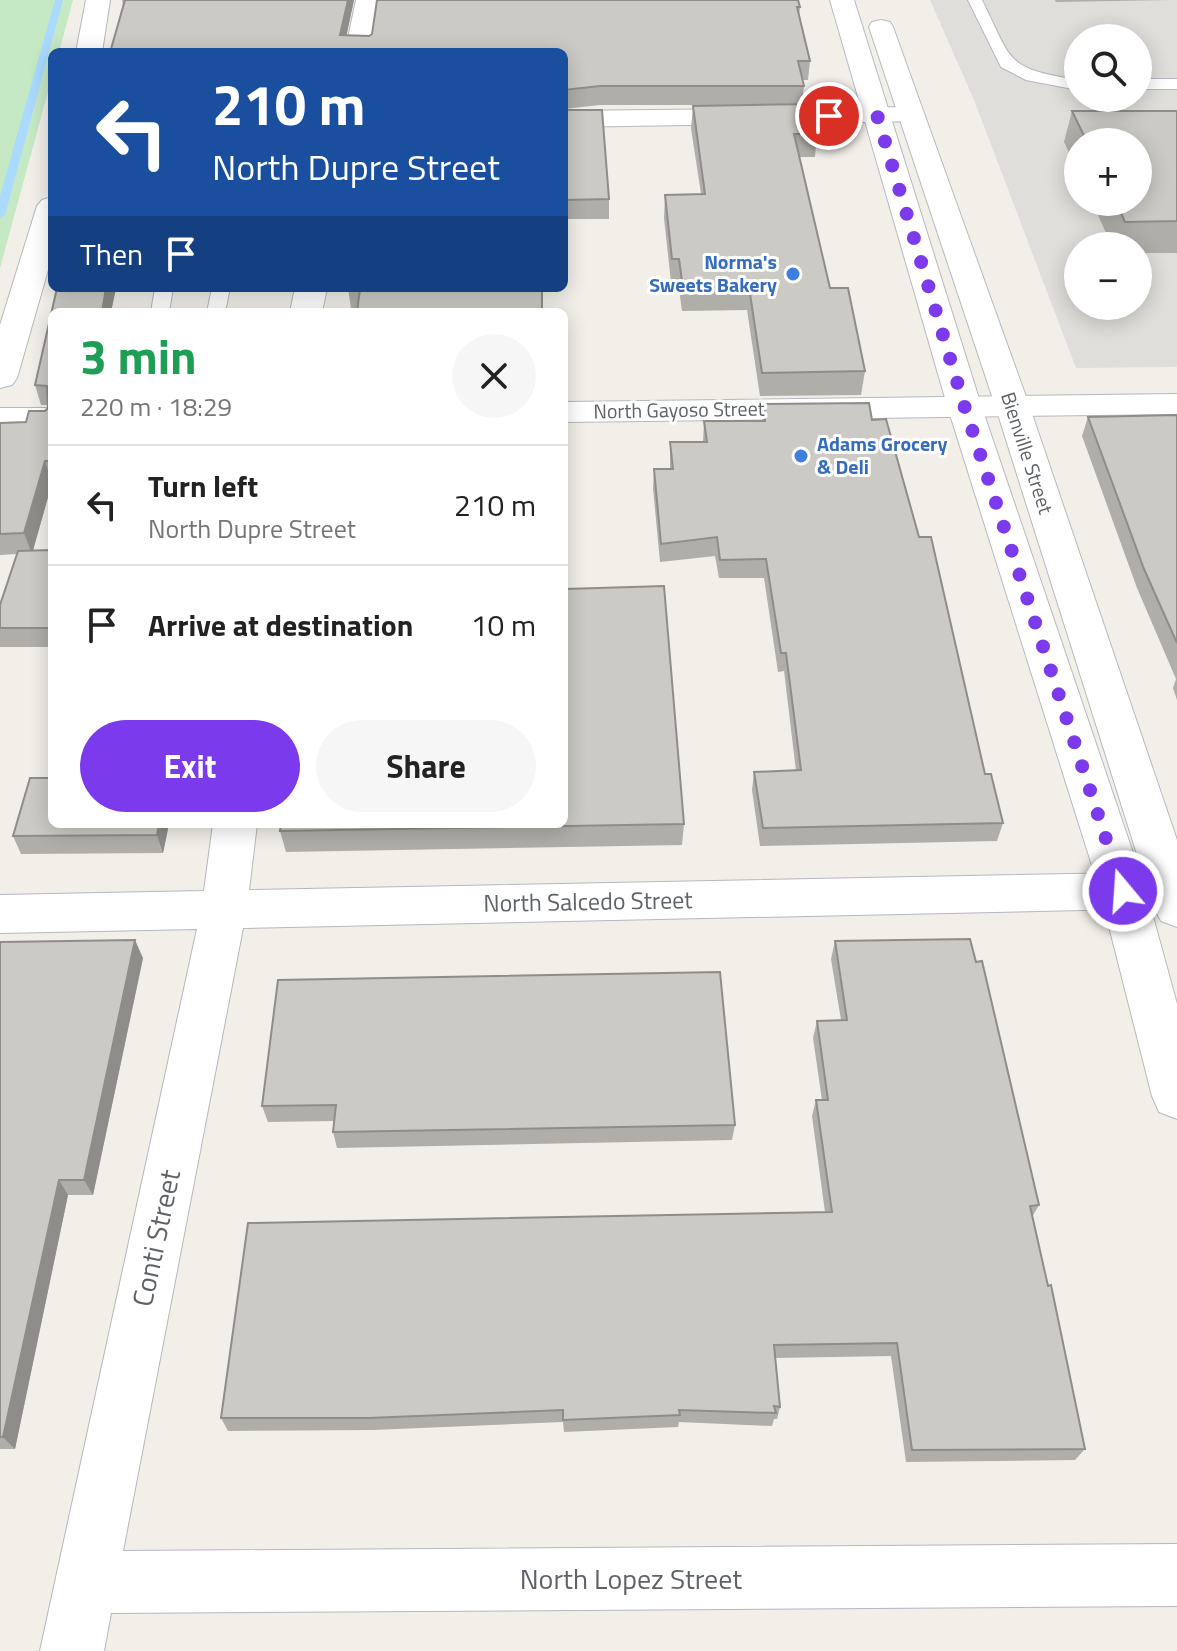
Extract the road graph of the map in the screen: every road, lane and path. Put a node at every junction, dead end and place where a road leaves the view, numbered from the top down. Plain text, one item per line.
1 (98, 0) edge
2 (368, 0) edge
3 (842, 0) edge
4 (872, 0) edge
5 (975, 0) edge
6 (90, 48) edge
7 (359, 48) edge
8 (1064, 83) edge
9 (1152, 84) edge
10 (1177, 84) edge
11 (893, 115) junction
12 (568, 119) edge
13 (48, 219) edge
14 (0, 378) edge
15 (1177, 404) edge
16 (964, 405) junction
17 (1012, 405) junction
18 (568, 412) edge
19 (0, 418) edge
20 (48, 418) edge
21 (234, 828) edge
22 (1123, 891) junction
23 (1175, 896) edge
24 (224, 909) junction
25 (0, 914) edge
26 (1177, 1096) edge
27 (1177, 1575) edge
28 (84, 1582) junction
29 (72, 1651) edge

1 - 6 street
2 - 7 street
3 - 11 street, Bienville Street
4 - 11 street, Bienville Street
5 - 8 lane
9 - 10 lane
11 - 12 street
11 - 16 street, Bienville Street
11 - 17 street, Bienville Street
13 - 14 street
15 - 17 street, North Gayoso Street
16 - 17 street, North Gayoso Street
16 - 18 street, North Gayoso Street
16 - 22 street, Bienville Street
17 - 23 street, Bienville Street
19 - 20 street
21 - 24 street, Conti Street
22 - 23 street, North Salcedo Street
22 - 24 street, North Salcedo Street
22 - 26 street, Bienville Street
24 - 25 street, North Salcedo Street
24 - 28 street, Conti Street
27 - 28 street, North Lopez Street
28 - 29 street, Conti Street

